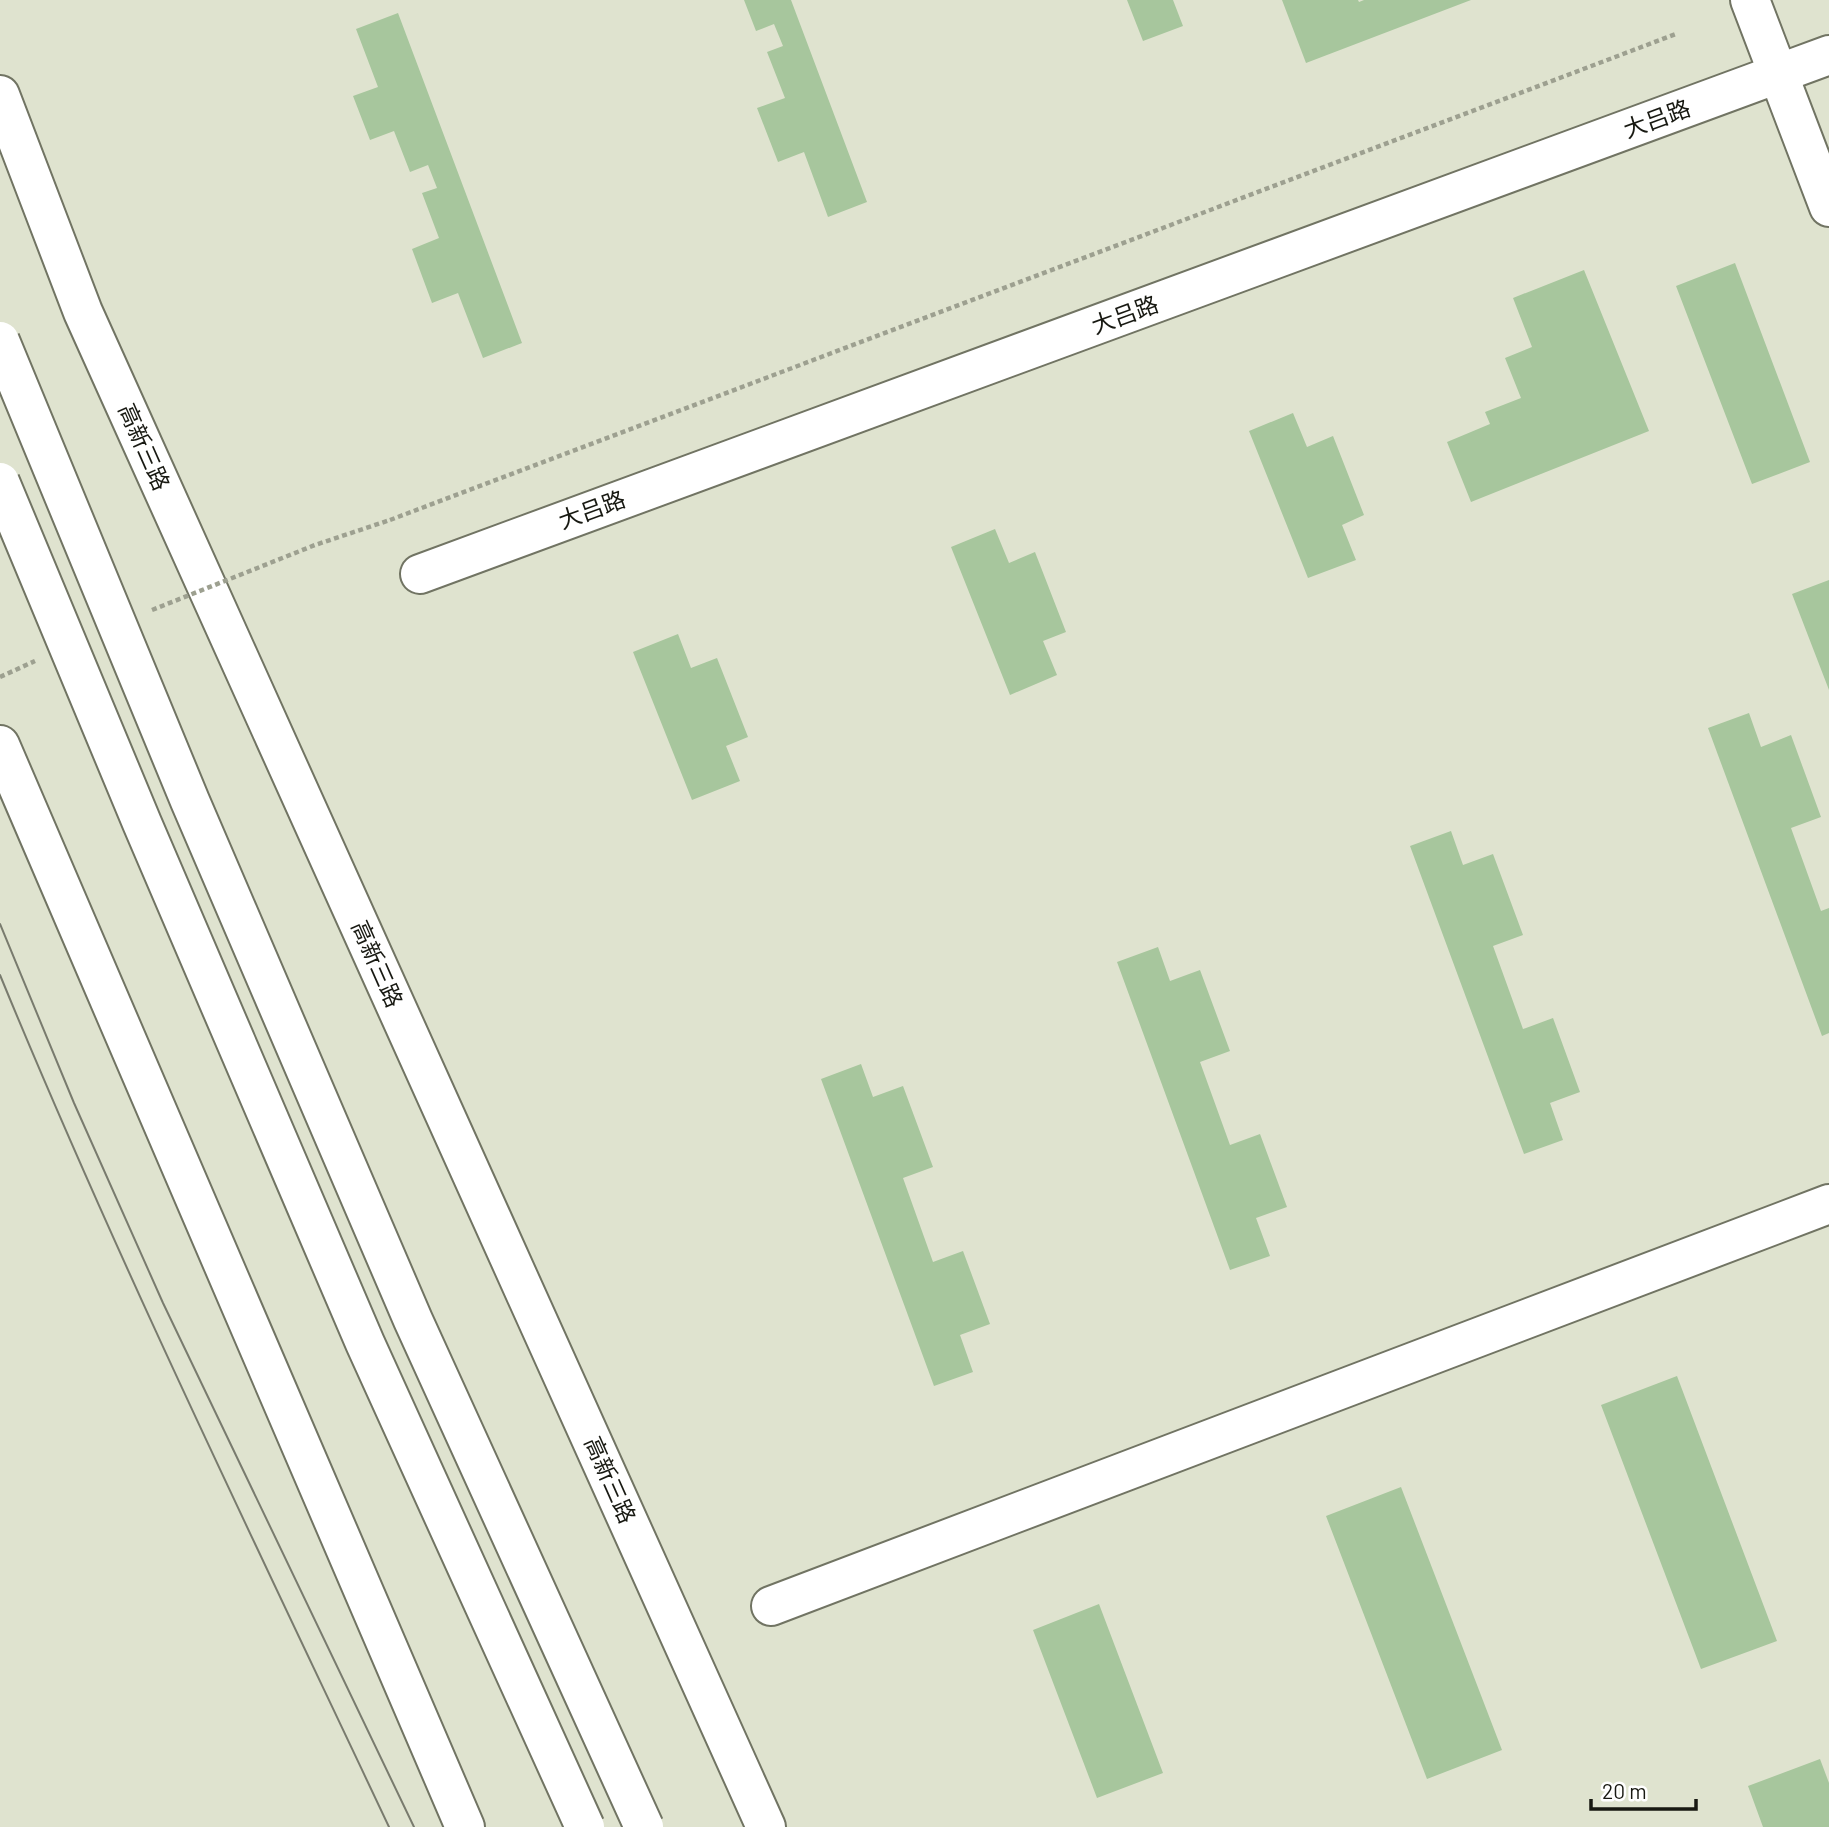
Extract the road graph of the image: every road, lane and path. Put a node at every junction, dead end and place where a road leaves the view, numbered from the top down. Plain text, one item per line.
1 (1750, 0) edge
2 (1676, 34) dead end
3 (1829, 55) edge
4 (1778, 74) junction
5 (0, 95) edge
6 (1829, 207) edge
7 (0, 341) edge
8 (0, 482) edge
9 (420, 573) dead end
10 (141, 614) dead end
11 (35, 661) dead end
12 (0, 677) edge
13 (0, 745) edge
14 (1829, 1205) edge
15 (771, 1606) dead end
16 (465, 1827) edge
17 (585, 1827) edge
18 (644, 1827) edge
19 (766, 1827) edge

1 - 4 main road
2 - 10 path, bridge
3 - 4 main road, 大吕路
4 - 6 main road
4 - 9 main road, 大吕路
5 - 19 main road, 高新三路
7 - 18 main road, bridge
8 - 17 main road, bridge
11 - 12 path, bridge
13 - 16 main road
14 - 15 main road

